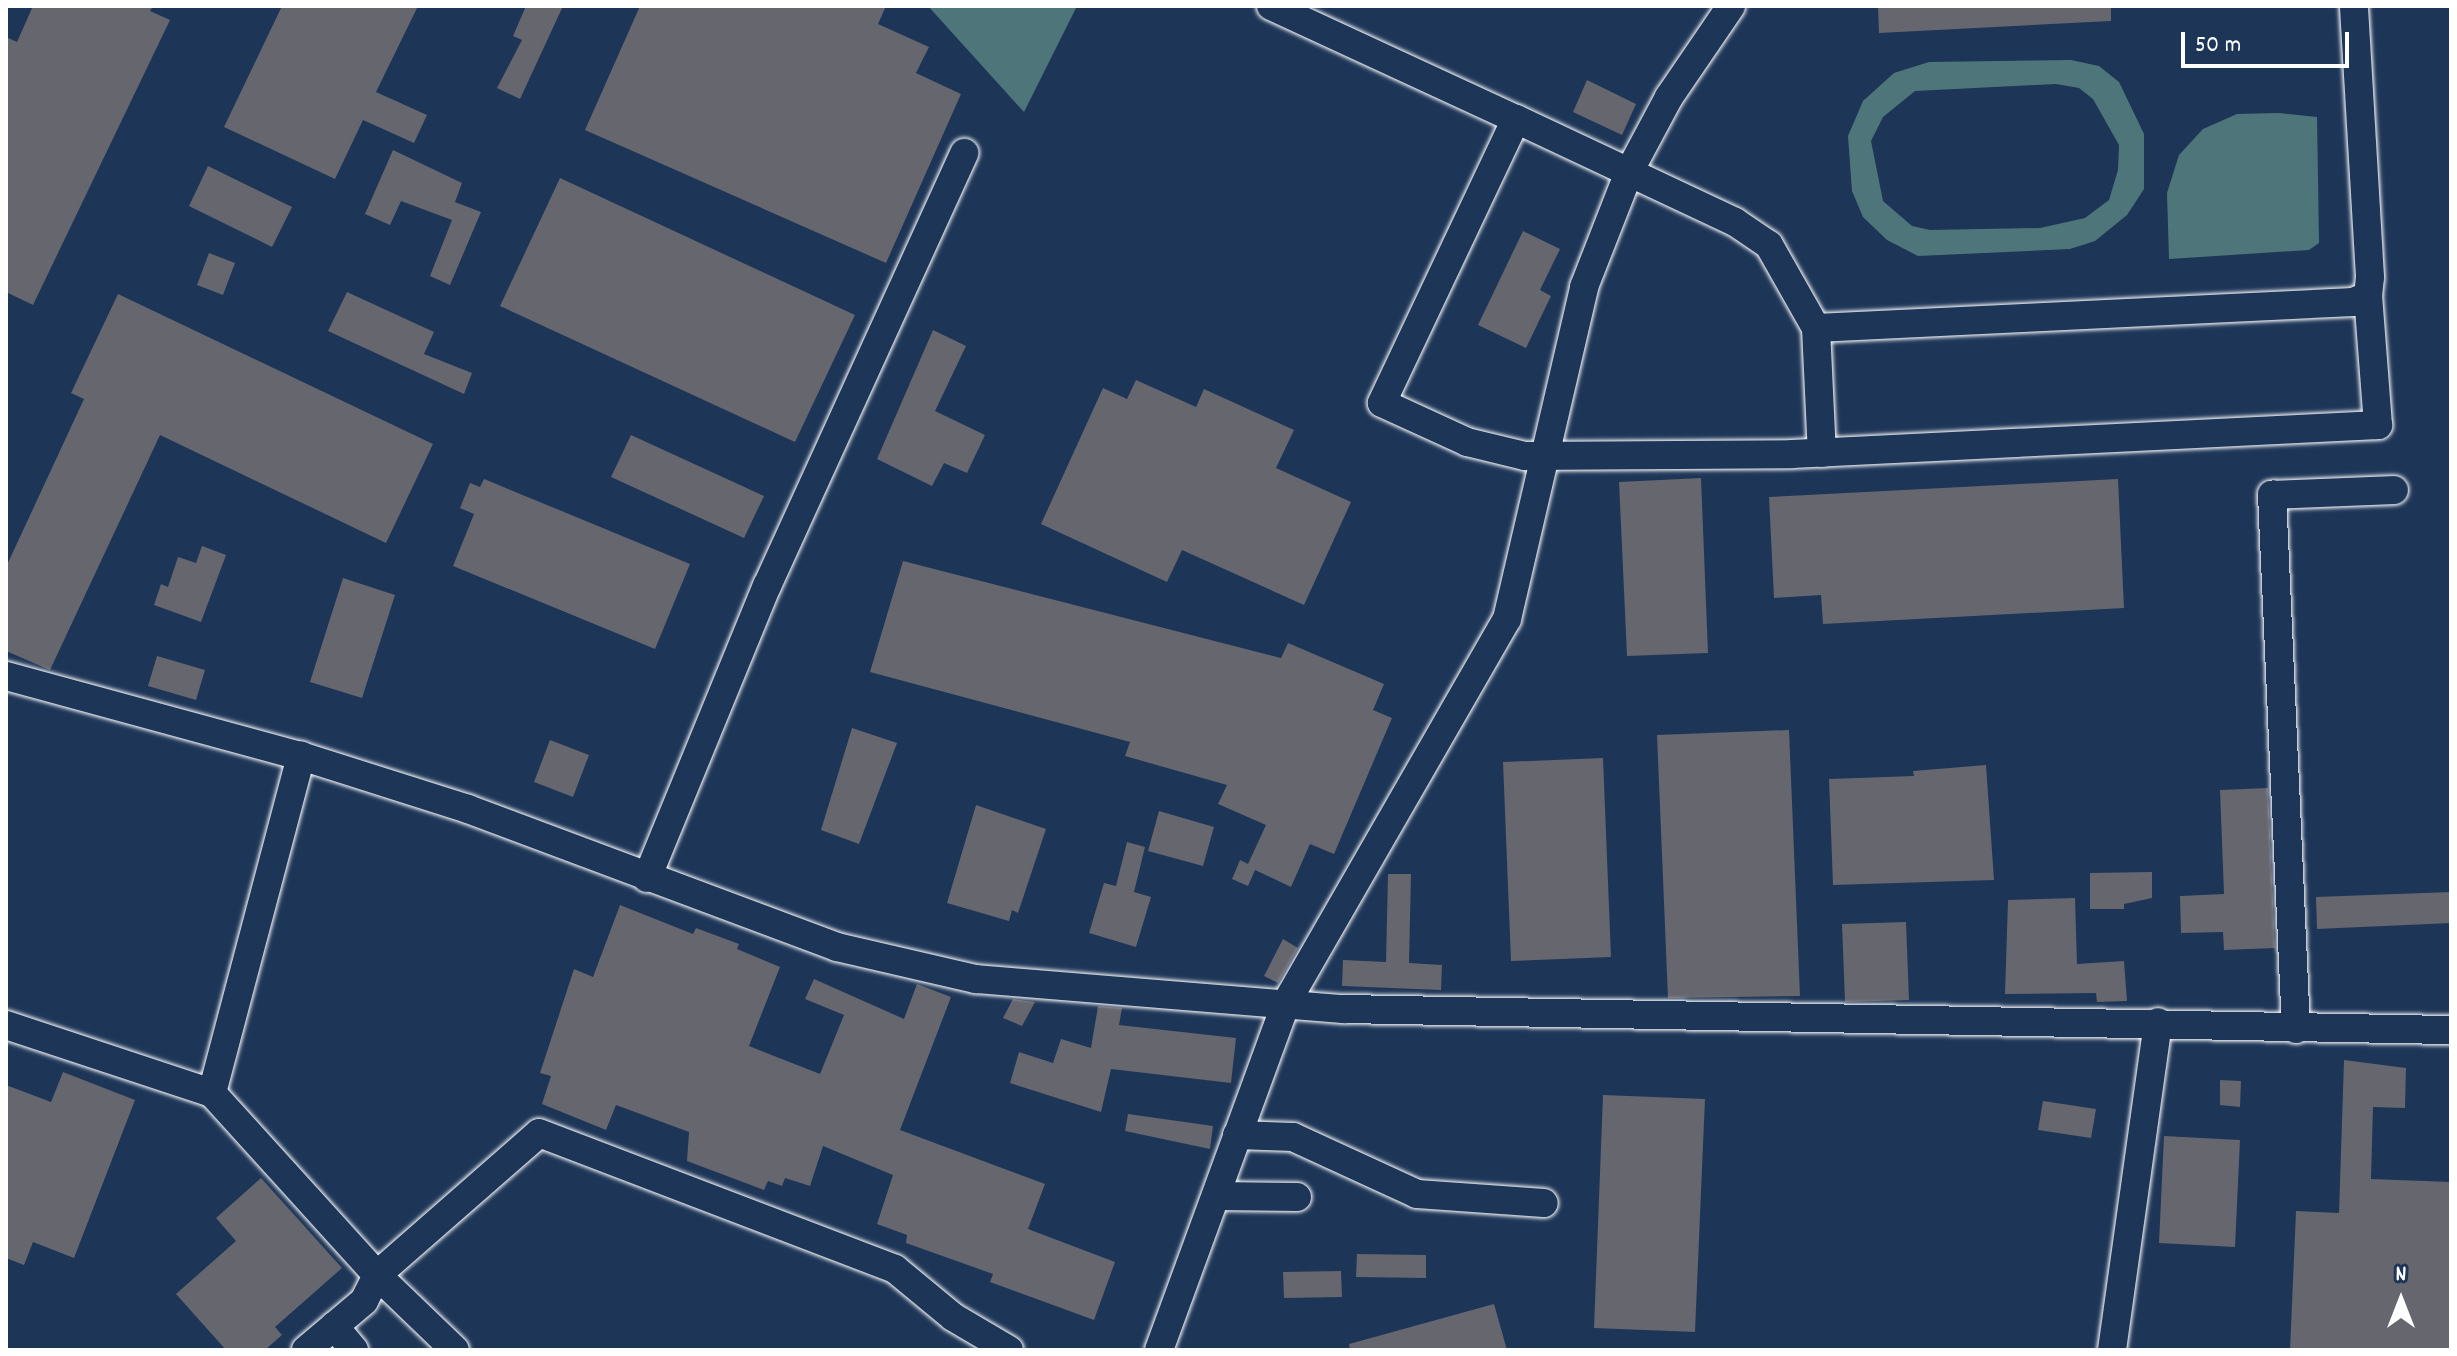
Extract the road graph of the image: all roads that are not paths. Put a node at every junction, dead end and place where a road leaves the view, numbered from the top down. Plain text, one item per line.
1 (1271, 6) edge
2 (1731, 6) edge
3 (2354, 6) edge
4 (1516, 119) junction
5 (964, 153) dead end
6 (1629, 172) junction
7 (2368, 296) junction
8 (1816, 328) junction
9 (1822, 453) junction
10 (1544, 457) junction
11 (2394, 490) dead end
12 (6, 676) edge
13 (301, 756) junction
14 (647, 878) junction
15 (1285, 1005) junction
16 (2158, 1022) junction
17 (6, 1025) edge
18 (2296, 1029) junction
19 (2451, 1030) edge
20 (212, 1093) junction
21 (1237, 1135) junction
22 (1216, 1196) junction
23 (1297, 1197) dead end
24 (1544, 1203) dead end
25 (377, 1275) junction
26 (334, 1326) junction
27 (306, 1350) edge
28 (354, 1350) edge
29 (455, 1350) edge
30 (1009, 1350) edge
31 (1159, 1350) edge
32 (2112, 1350) edge

1 - 4 street
2 - 6 street
3 - 7 street
4 - 6 street
4 - 10 street
5 - 14 street
6 - 8 street
6 - 10 street
7 - 8 street
7 - 9 street
8 - 9 street
9 - 10 street
10 - 15 street
11 - 18 street
12 - 13 street
13 - 14 street
13 - 20 street
14 - 15 street
15 - 16 street
15 - 21 street
16 - 18 street
16 - 32 street
17 - 20 street
18 - 19 street
20 - 25 street
21 - 22 street
21 - 24 street
22 - 23 street
22 - 31 street
25 - 26 street
25 - 29 street
25 - 30 street
26 - 27 street
26 - 28 street

